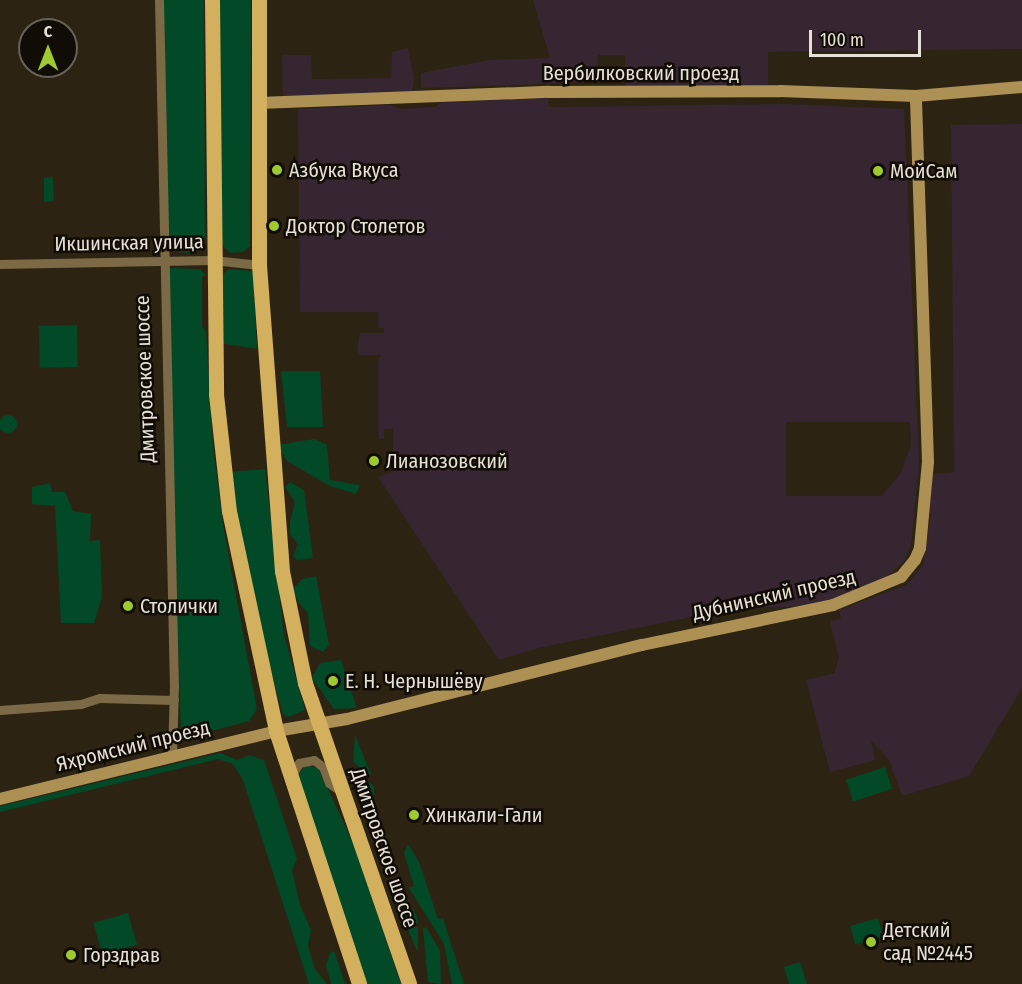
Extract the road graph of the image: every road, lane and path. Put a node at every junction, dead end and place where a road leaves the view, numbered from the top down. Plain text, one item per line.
1 (159, 0) edge
2 (212, 0) edge
3 (259, 0) edge
4 (1022, 87) edge
5 (916, 96) junction
6 (259, 103) junction
7 (213, 260) junction
8 (163, 261) junction
9 (0, 264) edge
10 (259, 265) junction
11 (174, 700) junction
12 (0, 710) edge
13 (320, 725) junction
14 (276, 731) junction
15 (172, 757) junction
16 (292, 781) junction
17 (342, 792) junction
18 (0, 799) edge
19 (359, 984) edge
20 (409, 984) edge

1 - 8 street, Дмитровское шоссе
2 - 7 main road
3 - 6 main road, Дмитровское шоссе
4 - 5 street, Вербилковский проезд
5 - 6 street, Вербилковский проезд
5 - 13 street, Дубнинский проезд
6 - 10 main road, Дмитровское шоссе
7 - 8 street, Икшинская улица
7 - 10 street, Икшинская улица
7 - 14 main road
8 - 9 street, Икшинская улица
8 - 11 street, Дмитровское шоссе
10 - 13 main road, Дмитровское шоссе
11 - 12 street
11 - 15 street, Дмитровское шоссе
13 - 14 street
13 - 17 main road, Дмитровское шоссе
14 - 15 street, Яхромский проезд
14 - 16 main road
15 - 18 street, Яхромский проезд
16 - 17 street
16 - 19 main road
17 - 20 main road, Дмитровское шоссе

